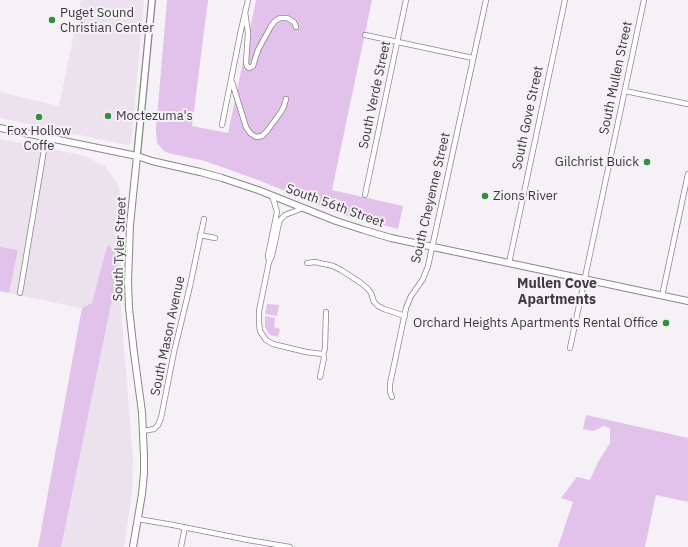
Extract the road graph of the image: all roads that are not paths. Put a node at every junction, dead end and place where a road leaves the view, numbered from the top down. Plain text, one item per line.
1 (152, 0) edge
2 (248, 0) edge
3 (406, 0) edge
4 (486, 0) edge
5 (565, 0) edge
6 (644, 0) edge
7 (245, 12) junction
8 (296, 27) dead end
9 (365, 35) dead end
10 (397, 42) junction
11 (473, 58) junction
12 (231, 81) junction
13 (625, 91) junction
14 (286, 99) dead end
15 (688, 104) edge
16 (222, 125) dead end
17 (0, 128) edge
18 (46, 138) junction
19 (137, 156) junction
20 (688, 174) edge
21 (272, 195) junction
22 (365, 195) dead end
23 (303, 208) junction
24 (204, 219) dead end
25 (200, 234) junction
26 (215, 238) dead end
27 (433, 247) junction
28 (269, 262) junction
29 (307, 263) dead end
30 (509, 263) junction
31 (584, 279) junction
32 (20, 293) dead end
33 (662, 296) junction
34 (688, 301) edge
35 (326, 312) dead end
36 (405, 316) junction
37 (570, 348) dead end
38 (323, 353) junction
39 (320, 377) dead end
40 (392, 397) dead end
41 (143, 431) junction
42 (138, 519) junction
43 (185, 527) junction
44 (133, 547) edge
45 (181, 547) edge
46 (290, 547) edge

1 - 19 street, South Tyler Street
2 - 7 street
3 - 10 street, South Verde Street
4 - 11 street, South Cheyenne Street
5 - 30 street, South Gove Street
6 - 13 street, South Mullen Street
7 - 8 street
7 - 12 street
9 - 10 street
10 - 11 street
10 - 22 street, South Verde Street
11 - 27 street, South Cheyenne Street
12 - 14 street
12 - 16 street
13 - 15 street
13 - 31 street, South Mullen Street
17 - 18 main road, South 56th Street
18 - 19 main road, South 56th Street
18 - 32 street
19 - 21 main road, South 56th Street
19 - 41 main road, South Tyler Street
20 - 33 street
21 - 23 main road, South 56th Street
21 - 28 street
23 - 27 main road, South 56th Street
23 - 28 street
24 - 25 street, South Mason Avenue
25 - 26 street
25 - 41 street, South Mason Avenue
27 - 30 main road, South 56th Street
27 - 36 street, South Cheyenne Street
28 - 38 street
29 - 36 street
30 - 31 main road, South 56th Street
31 - 33 main road, South 56th Street
31 - 37 street, South Mullen Street
33 - 34 main road, South 56th Street
35 - 38 street
36 - 40 street, South Cheyenne Street
38 - 39 street
41 - 42 main road, South Tyler Street
42 - 43 street
42 - 44 main road, South Tyler Street
43 - 45 street
43 - 46 street

